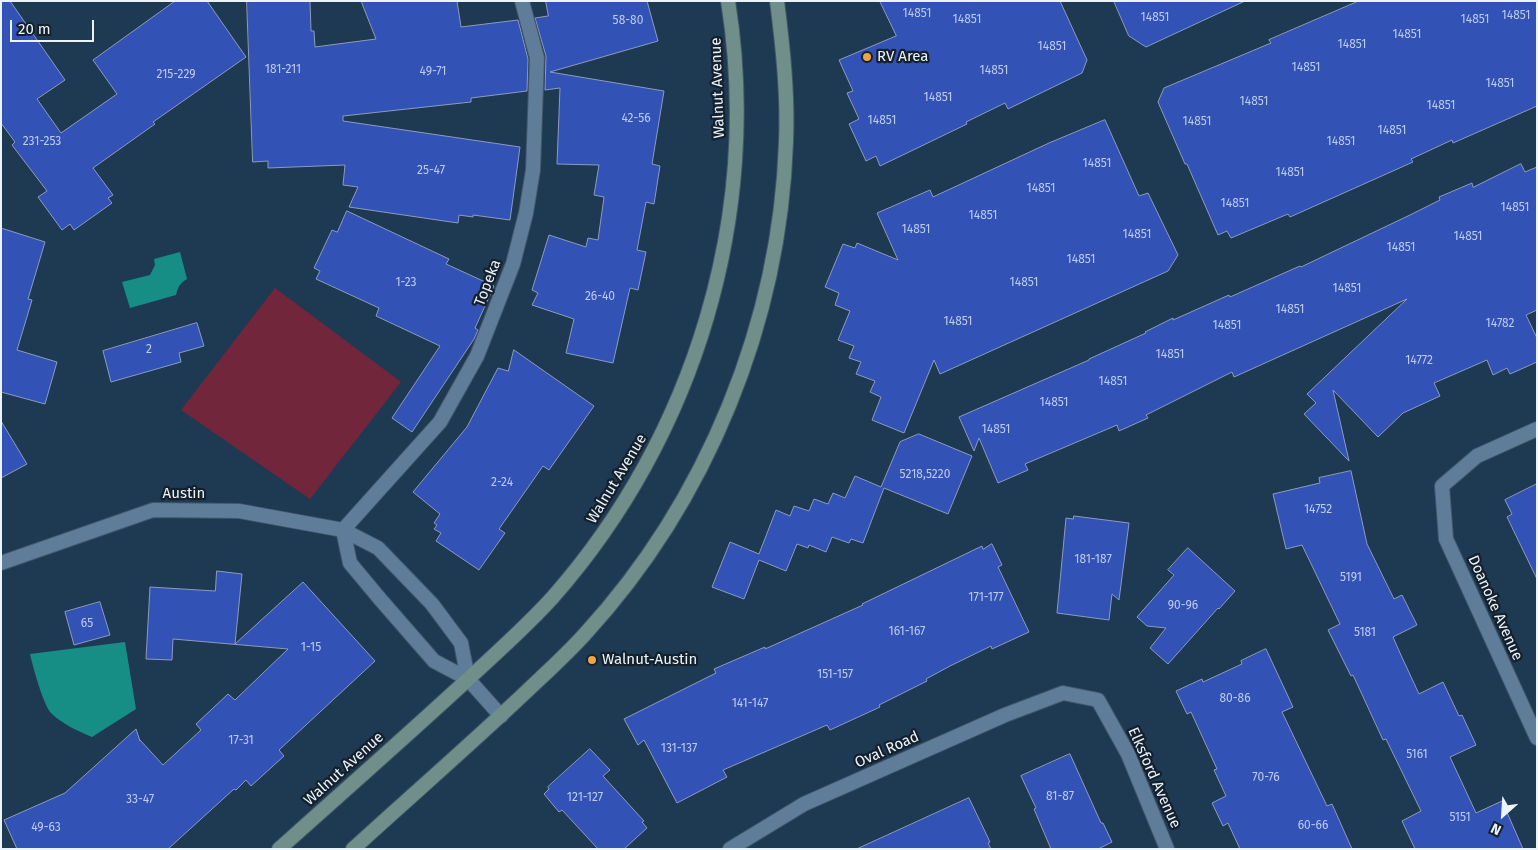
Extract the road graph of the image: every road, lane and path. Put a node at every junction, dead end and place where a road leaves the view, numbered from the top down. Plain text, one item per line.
1 (522, 1) edge
2 (728, 1) edge
3 (777, 1) edge
4 (1537, 429) edge
5 (343, 530) junction
6 (1, 563) edge
7 (468, 679) junction
8 (1063, 693) joint
9 (501, 716) junction
10 (1537, 738) edge
11 (279, 849) edge
12 (353, 849) edge
13 (730, 849) edge
14 (1167, 849) edge

1 - 5 street, Topeka
2 - 7 main road, Walnut Avenue
3 - 9 main road
4 - 10 street, Doanoke Avenue
5 - 6 street, Austin
5 - 7 street
5 - 7 street, Austin
7 - 9 street
7 - 11 main road, Walnut Avenue
8 - 13 street, Oval Road
8 - 14 street, Elksford Avenue
9 - 12 main road

